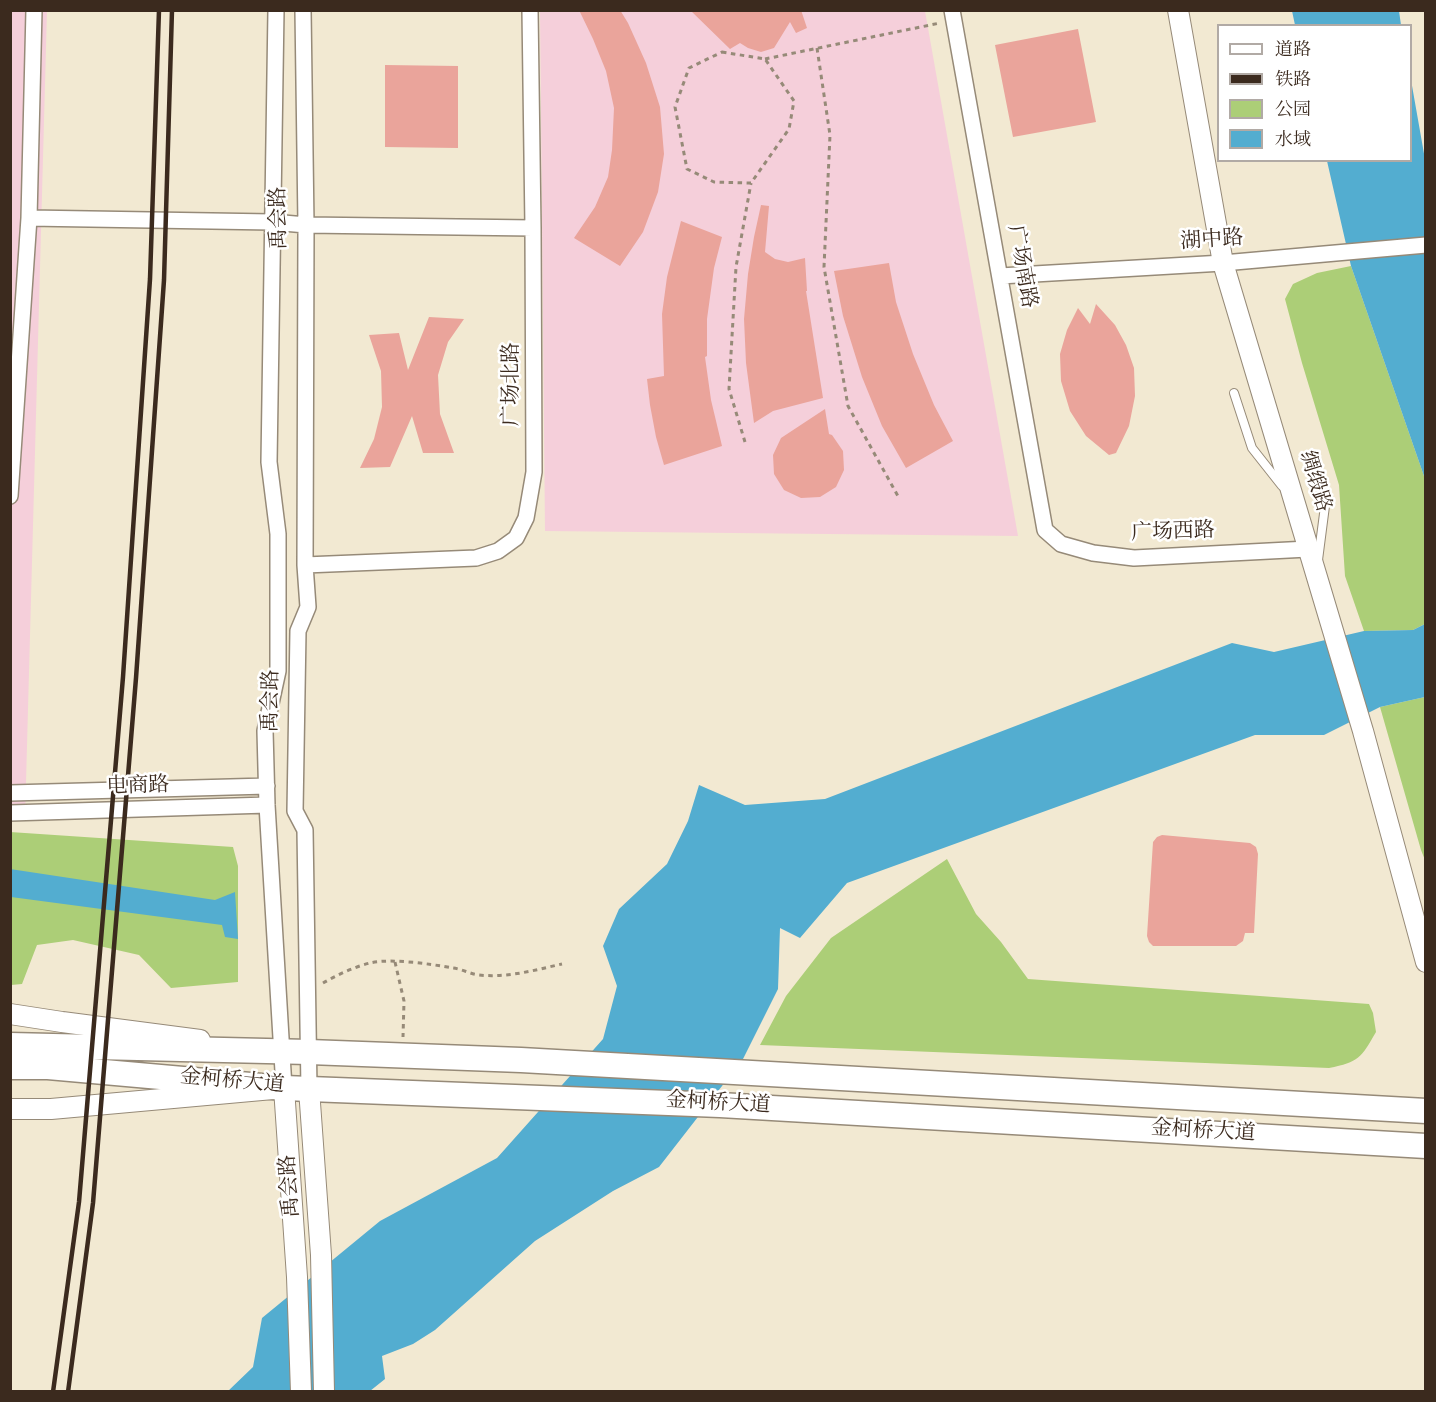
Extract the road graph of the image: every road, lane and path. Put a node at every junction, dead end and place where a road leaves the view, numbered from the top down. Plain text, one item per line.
1 (34, 10) edge
2 (276, 10) edge
3 (303, 10) edge
4 (530, 10) edge
5 (1178, 10) edge
6 (953, 15) edge
7 (817, 48) junction
8 (765, 59) junction
9 (751, 183) junction
10 (29, 218) junction
11 (272, 222) junction
12 (306, 225) junction
13 (533, 228) junction
14 (1425, 244) edge
15 (1223, 263) junction
16 (1000, 276) junction
17 (1234, 393) dead end
18 (745, 442) dead end
19 (1311, 455) dead end
20 (10, 496) edge
21 (898, 498) dead end
22 (1294, 500) junction
23 (1045, 530) joint
24 (1308, 549) junction
25 (305, 565) junction
26 (1316, 574) junction
27 (267, 786) junction
28 (10, 793) edge
29 (267, 805) junction
30 (10, 813) edge
31 (395, 962) junction
32 (1425, 962) edge
33 (562, 964) dead end
34 (308, 990) junction
35 (10, 1014) edge
36 (10, 1045) edge
37 (283, 1051) junction
38 (309, 1052) junction
39 (403, 1055) junction
40 (10, 1067) edge
41 (284, 1088) junction
42 (309, 1089) junction
43 (10, 1108) edge
44 (1425, 1111) edge
45 (1425, 1146) edge
46 (301, 1392) edge
47 (324, 1392) edge

1 - 10 street
2 - 11 street, 禹会路
3 - 12 street, 禹会路
4 - 13 street, 广场北路
5 - 15 street, 绸缎路
6 - 7 path
6 - 16 street, 广场南路
7 - 8 path
7 - 21 path
8 - 9 path
8 - 9 path
9 - 18 path
10 - 11 street
10 - 20 street
11 - 12 street
11 - 27 street, 禹会路
12 - 13 street
12 - 25 street, 禹会路
13 - 25 street, 广场北路
14 - 15 street, 湖中路
15 - 16 street, 湖中路
15 - 22 street, 绸缎路
16 - 23 street, 广场南路
17 - 22 lane
19 - 26 lane
22 - 24 street, 绸缎路
23 - 24 street, 广场西路
24 - 26 street, 绸缎路
25 - 34 street, 禹会路
26 - 32 street, 绸缎路
27 - 28 street, 电商路
27 - 29 street, 禹会路
29 - 30 street, 电商路
29 - 37 street, 禹会路
31 - 33 path
31 - 34 path
31 - 39 path
34 - 38 street, 禹会路
35 - 37 street
36 - 37 main road, 金柯桥大道
37 - 38 main road, 金柯桥大道
37 - 41 street, 禹会路
38 - 39 main road, 金柯桥大道
38 - 42 street, 禹会路
39 - 44 main road, 金柯桥大道
40 - 41 main road, 金柯桥大道
41 - 42 main road, 金柯桥大道
41 - 43 street
41 - 46 street, 禹会路
42 - 45 main road, 金柯桥大道
42 - 47 street, 禹会路

